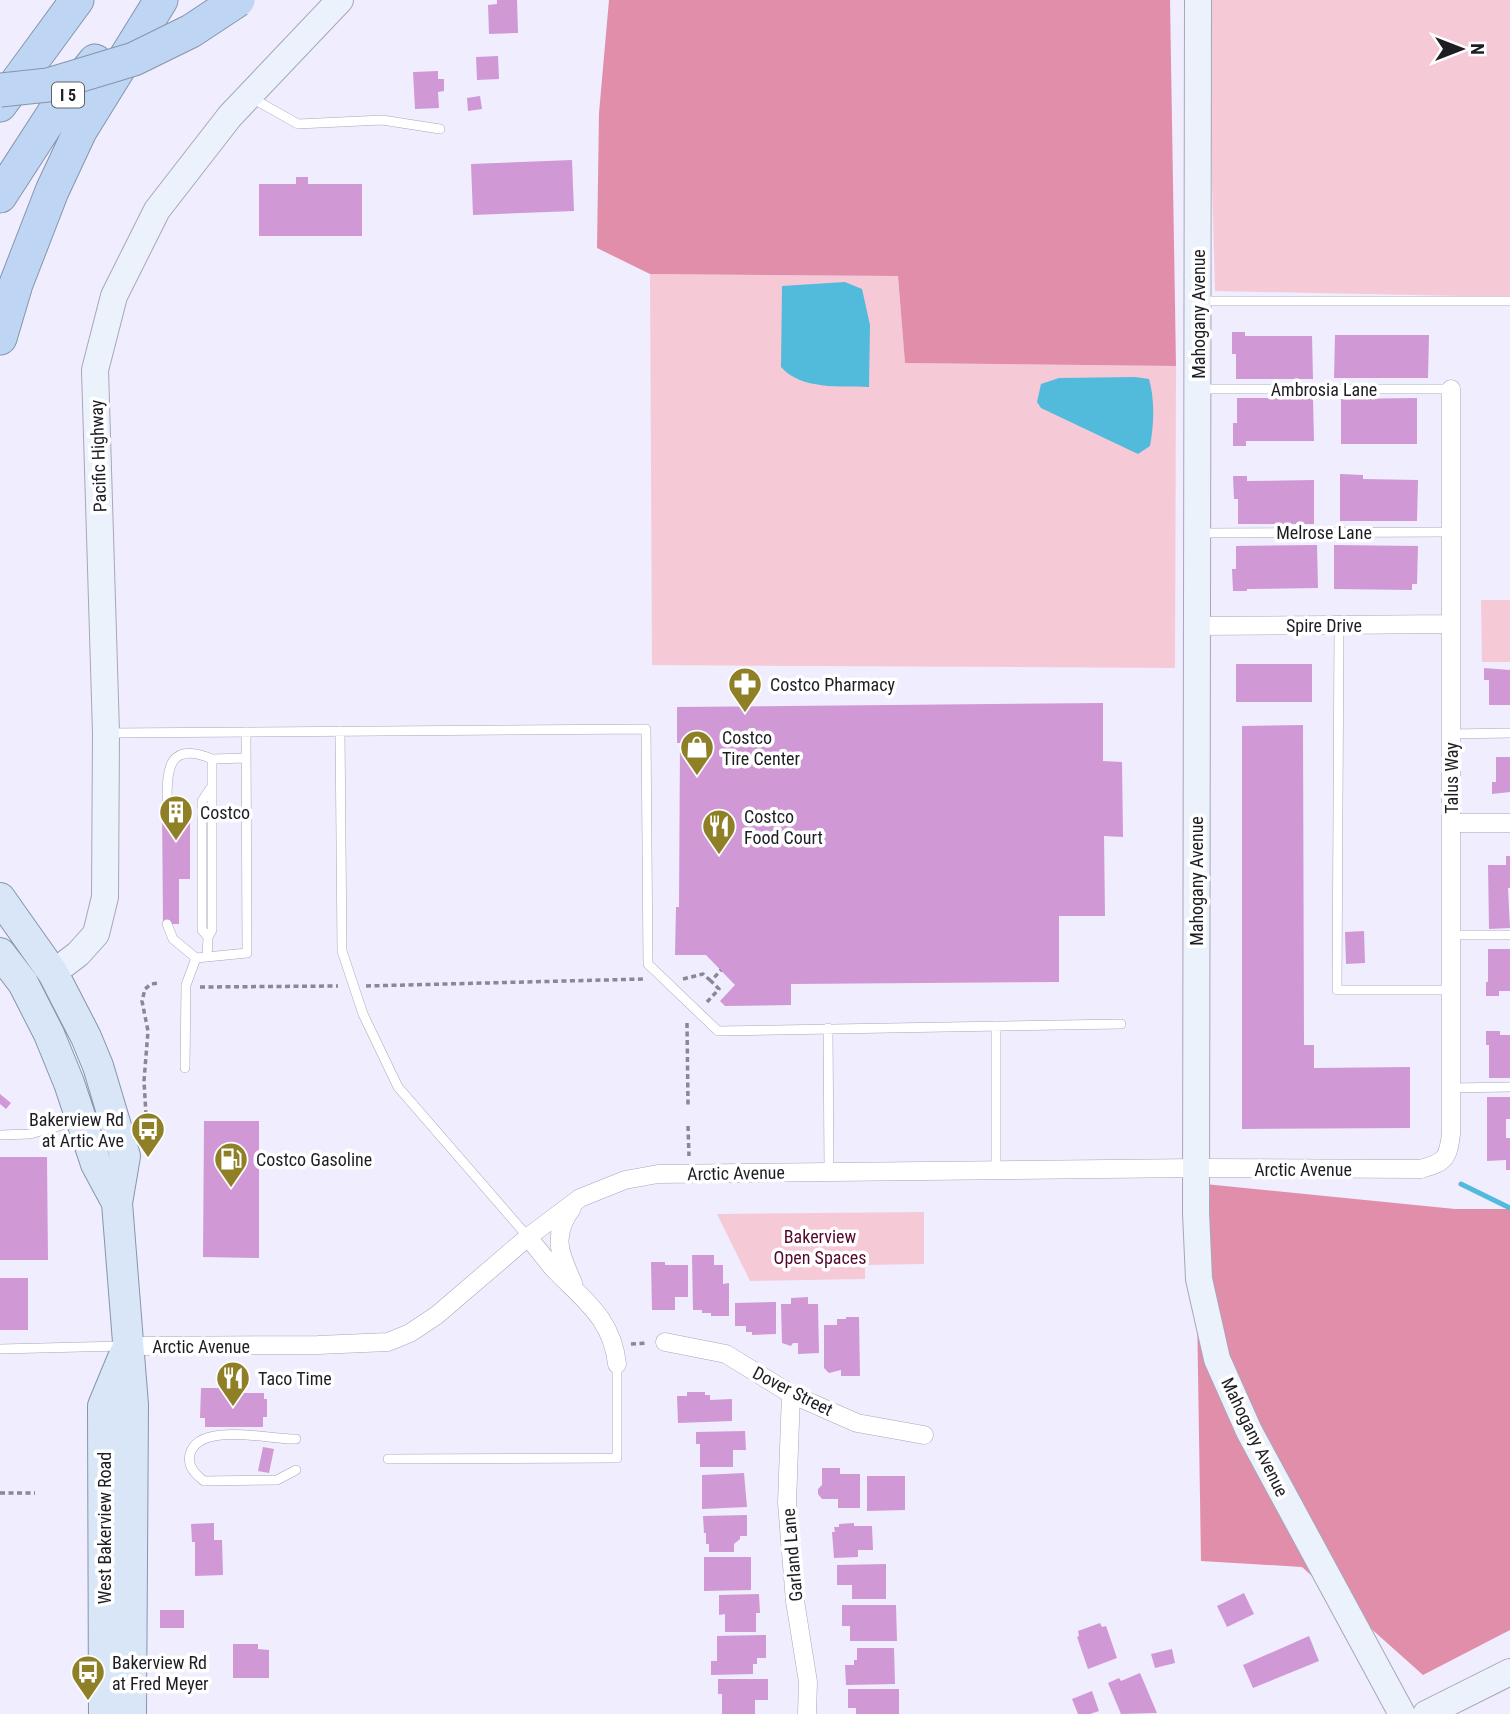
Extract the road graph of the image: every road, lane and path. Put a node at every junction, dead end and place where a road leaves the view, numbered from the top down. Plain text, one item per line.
1 (76, 0) edge
2 (144, 0) edge
3 (161, 0) edge
4 (238, 0) edge
5 (340, 0) edge
6 (1198, 0) edge
7 (0, 90) edge
8 (248, 96) junction
9 (0, 105) edge
10 (440, 129) dead end
11 (0, 196) edge
12 (1510, 301) edge
13 (1198, 302) junction
14 (0, 338) edge
15 (1198, 388) junction
16 (1451, 389) joint
17 (1451, 532) junction
18 (1197, 533) junction
19 (1451, 624) junction
20 (1339, 625) junction
21 (1196, 626) junction
22 (340, 731) junction
23 (246, 732) junction
24 (106, 733) junction
25 (1451, 733) junction
26 (1510, 733) edge
27 (246, 758) junction
28 (212, 759) junction
29 (167, 806) dead end
30 (1510, 822) edge
31 (1451, 823) junction
32 (0, 898) edge
33 (167, 924) dead end
34 (1451, 935) junction
35 (1510, 935) edge
36 (0, 953) edge
37 (207, 957) junction
38 (196, 958) junction
39 (721, 970) dead end
40 (53, 973) junction
41 (644, 979) dead end
42 (683, 979) dead end
43 (711, 981) junction
44 (159, 983) dead end
45 (338, 986) dead end
46 (365, 986) dead end
47 (199, 987) dead end
48 (1451, 990) junction
49 (706, 1003) dead end
50 (687, 1023) dead end
51 (1121, 1024) dead end
52 (996, 1026) junction
53 (828, 1028) junction
54 (184, 1068) dead end
55 (1510, 1087) edge
56 (1451, 1088) junction
57 (688, 1105) dead end
58 (82, 1119) junction
59 (688, 1126) dead end
60 (0, 1135) edge
61 (146, 1153) dead end
62 (689, 1156) dead end
63 (1439, 1164) joint
64 (1196, 1168) junction
65 (829, 1171) junction
66 (996, 1171) junction
67 (580, 1198) junction
68 (117, 1203) junction
69 (528, 1237) junction
70 (574, 1286) junction
71 (665, 1342) joint
72 (615, 1345) junction
73 (128, 1346) junction
74 (0, 1349) edge
75 (617, 1364) joint
76 (791, 1394) junction
77 (923, 1435) dead end
78 (296, 1439) dead end
79 (388, 1459) dead end
80 (296, 1469) dead end
81 (0, 1493) edge
82 (34, 1493) dead end
83 (1510, 1672) edge
84 (104, 1714) edge
85 (131, 1714) edge
86 (807, 1714) edge
87 (1402, 1714) edge
88 (1426, 1714) edge

1 - 9 highway
2 - 11 highway, I 5
3 - 14 highway
4 - 7 highway, bridge
5 - 8 street, Pacific Highway
6 - 13 street, Mahogany Avenue
8 - 10 lane
8 - 24 street, Pacific Highway
12 - 13 lane
13 - 15 street, Mahogany Avenue
15 - 16 lane, Ambrosia Lane
15 - 18 street, Mahogany Avenue
16 - 17 street, Talus Way
17 - 18 lane, Melrose Lane
17 - 19 street, Talus Way
18 - 21 street, Mahogany Avenue
19 - 20 street, Spire Drive
19 - 25 street, Talus Way
20 - 21 street, Spire Drive
20 - 48 lane
21 - 64 street, Mahogany Avenue
22 - 23 lane
22 - 53 lane
22 - 69 lane
23 - 24 lane
23 - 27 lane
24 - 40 street, Pacific Highway
25 - 26 lane
25 - 31 street, Talus Way
27 - 28 lane
27 - 37 lane
28 - 29 lane
28 - 37 lane
30 - 31 street
31 - 34 street, Talus Way
32 - 40 main road, West Bakerview Road
33 - 38 lane
34 - 35 lane
34 - 48 street, Talus Way
36 - 58 main road, West Bakerview Road
37 - 38 lane
38 - 54 lane
39 - 43 path
40 - 68 main road, West Bakerview Road
41 - 46 path
42 - 43 path
43 - 49 path
44 - 61 path
45 - 47 path
48 - 56 street, Talus Way
50 - 57 path
51 - 52 lane
52 - 53 lane
52 - 66 lane
53 - 65 lane
55 - 56 lane
56 - 63 street, Talus Way
58 - 60 lane
58 - 68 main road, West Bakerview Road
59 - 62 path
63 - 64 street, Arctic Avenue
64 - 66 street, Arctic Avenue
64 - 87 street, Mahogany Avenue
65 - 66 street, Arctic Avenue
65 - 67 street, Arctic Avenue
67 - 69 street, Arctic Avenue
67 - 70 street
68 - 73 main road, West Bakerview Road
69 - 70 street
69 - 73 street, Arctic Avenue
70 - 72 street
71 - 72 path
71 - 76 street, Dover Street
72 - 75 street
73 - 74 lane, Arctic Avenue
73 - 84 main road, West Bakerview Road
73 - 85 main road, West Bakerview Road
75 - 79 lane
76 - 77 street, Dover Street
76 - 86 street, Garland Lane
78 - 80 lane
81 - 82 path
83 - 88 street

